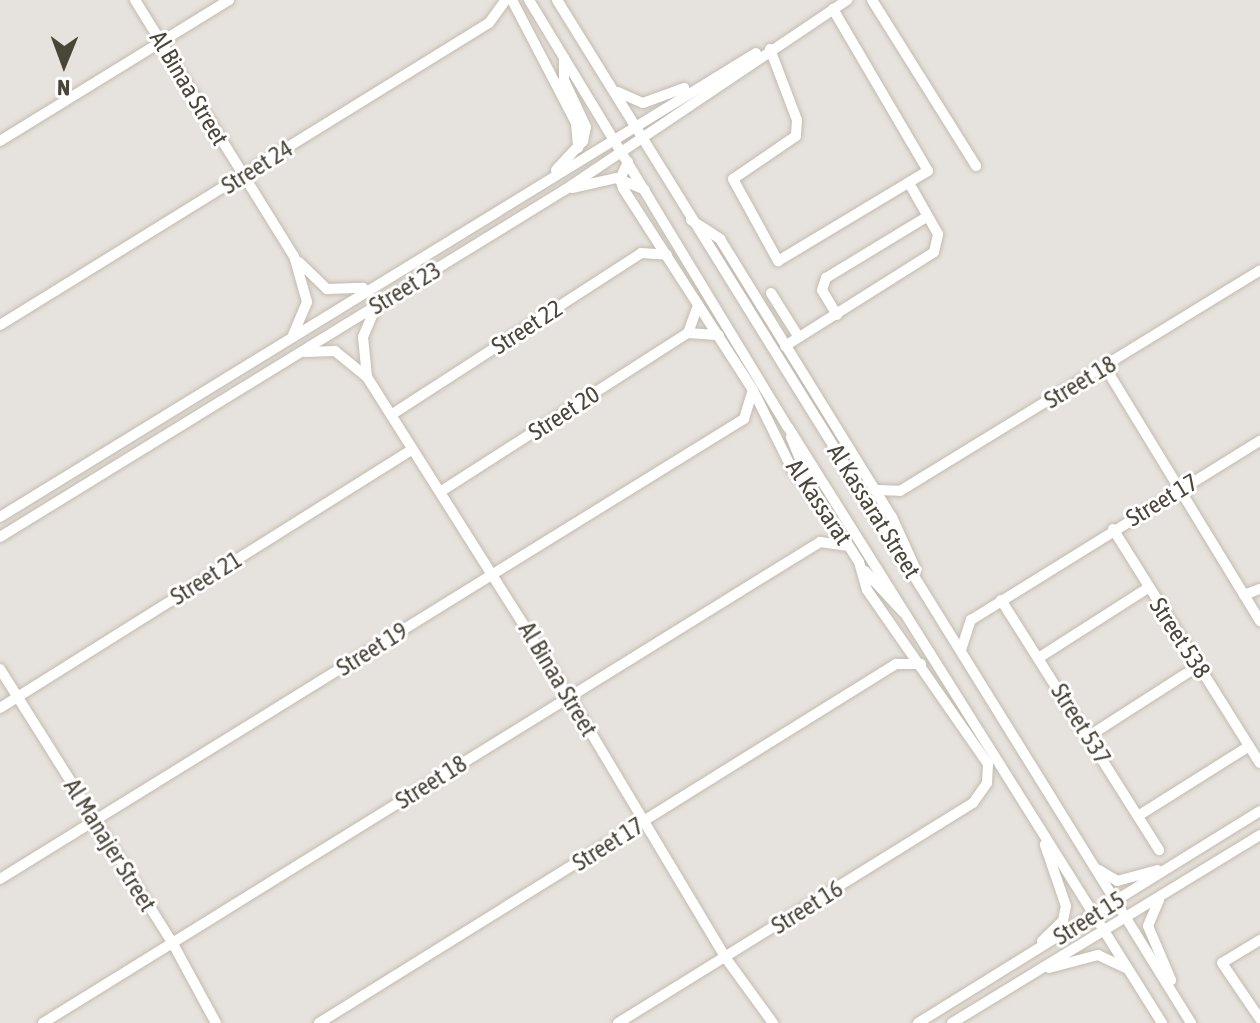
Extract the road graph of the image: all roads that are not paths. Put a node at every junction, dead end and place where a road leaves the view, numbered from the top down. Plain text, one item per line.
1 (135, 0) edge
2 (229, 0) edge
3 (506, 0) edge
4 (512, 0) edge
5 (529, 0) edge
6 (557, 0) edge
7 (847, 0) edge
8 (872, 0) edge
9 (833, 9) junction
10 (803, 27) junction
11 (161, 42) junction
12 (770, 49) junction
13 (564, 56) junction
14 (608, 81) junction
15 (697, 85) junction
16 (634, 126) junction
17 (615, 138) junction
18 (642, 140) junction
19 (0, 141) edge
20 (578, 148) junction
21 (625, 157) junction
22 (976, 166) dead end
23 (243, 176) junction
24 (549, 179) junction
25 (620, 179) junction
26 (909, 183) junction
27 (566, 189) junction
28 (645, 190) junction
29 (928, 216) junction
30 (691, 220) junction
31 (667, 255) junction
32 (294, 256) junction
33 (1260, 270) edge
34 (373, 285) junction
35 (771, 293) dead end
36 (383, 301) junction
37 (698, 302) junction
38 (837, 315) junction
39 (0, 325) edge
40 (688, 333) junction
41 (719, 335) junction
42 (798, 336) junction
43 (291, 338) junction
44 (785, 346) junction
45 (299, 353) junction
46 (1105, 367) junction
47 (367, 377) junction
48 (753, 390) junction
49 (391, 415) junction
50 (744, 419) junction
51 (774, 426) junction
52 (788, 427) junction
53 (1260, 441) edge
54 (413, 449) junction
55 (838, 454) junction
56 (866, 475) junction
57 (876, 490) junction
58 (900, 491) junction
59 (1179, 491) junction
60 (440, 492) junction
61 (815, 492) junction
62 (828, 515) junction
63 (0, 517) edge
64 (892, 517) junction
65 (1113, 529) junction
66 (0, 537) edge
67 (820, 542) junction
68 (850, 548) junction
69 (859, 562) junction
70 (493, 574) junction
71 (920, 583) junction
72 (1148, 588) junction
73 (1260, 589) edge
74 (1244, 595) junction
75 (1001, 600) junction
76 (910, 619) junction
77 (1260, 621) edge
78 (902, 638) junction
79 (961, 650) junction
80 (1040, 657) junction
81 (896, 664) junction
82 (921, 664) junction
83 (1198, 666) junction
84 (0, 669) edge
85 (569, 696) junction
86 (17, 697) junction
87 (0, 708) edge
88 (1089, 736) junction
89 (1249, 746) junction
90 (1260, 763) edge
91 (987, 783) joint
92 (1260, 811) edge
93 (1138, 816) junction
94 (94, 821) junction
95 (645, 822) junction
96 (1040, 830) junction
97 (1260, 835) edge
98 (1159, 850) dead end
99 (1086, 857) junction
100 (1178, 862) junction
101 (0, 879) edge
102 (1160, 898) junction
103 (1117, 901) junction
104 (1096, 912) junction
105 (1127, 917) junction
106 (1106, 930) junction
107 (1260, 940) edge
108 (172, 942) junction
109 (1026, 956) junction
110 (725, 957) junction
111 (1128, 969) junction
112 (1028, 975) junction
113 (744, 985) junction
114 (1183, 1009) junction
115 (1260, 1019) edge
116 (43, 1023) edge
117 (216, 1023) edge
118 (319, 1023) edge
119 (618, 1023) edge
120 (763, 1023) edge
121 (773, 1023) edge
122 (918, 1023) edge
123 (952, 1023) edge
124 (1162, 1023) edge
125 (1191, 1023) edge

1 - 11 street, Al Binaa Street
2 - 11 street
3 - 23 street, Street 24
4 - 20 street
5 - 13 street, Al Kassarat Street
6 - 14 street, Al Kassarat Street
7 - 9 street, Street 23
8 - 22 street
9 - 10 street, Street 23
9 - 26 street
10 - 12 street, Street 23
10 - 15 street, Street 23
11 - 19 street
11 - 23 street, Al Binaa Street
12 - 18 street, Street 23
12 - 26 street
13 - 17 street, Al Kassarat Street
13 - 20 street
14 - 15 street
14 - 16 street, Al Kassarat Street
15 - 16 street, Street 23
16 - 17 street, Street 23
16 - 18 street, Al Kassarat Street
17 - 21 street, Al Kassarat Street
17 - 24 street, Street 23
18 - 21 street, Street 23
18 - 30 street, Al Kassarat Street
20 - 24 street
21 - 25 street
21 - 27 street, Street 23
21 - 28 street, Al Kassarat Street
23 - 32 street, Al Binaa Street
23 - 39 street, Street 24
24 - 34 street, Street 23
25 - 27 street
25 - 28 street
25 - 31 street, Al Kassarat
26 - 29 street
27 - 36 street, Street 23
28 - 52 street, Al Kassarat Street
29 - 38 street
29 - 38 street
30 - 44 street
30 - 55 street, Al Kassarat Street
31 - 37 street, Al Kassarat
31 - 49 street, Street 22
32 - 34 street, Al Binaa Street
32 - 43 street, Al Binaa Street
33 - 46 street, Street 18
34 - 43 street, Street 23
35 - 42 street
36 - 45 street, Street 23
36 - 47 street, Al Binaa Street
37 - 40 street
37 - 41 street, Al Kassarat
38 - 42 street
40 - 41 street
40 - 60 street, Street 20
41 - 48 street, Al Kassarat
42 - 44 street
43 - 63 street, Street 23
44 - 56 street
45 - 47 street, Al Binaa Street
45 - 66 street, Street 23
46 - 58 street, Street 18
46 - 59 street
47 - 49 street, Al Binaa Street
48 - 50 street
48 - 51 street, Al Kassarat
49 - 54 street, Al Binaa Street
50 - 51 street
50 - 70 street, Street 19
51 - 61 street, Al Kassarat
52 - 61 street
52 - 76 street, Al Kassarat Street
53 - 59 street, Street 17
54 - 60 street, Al Binaa Street
54 - 86 street, Street 21
55 - 56 street
55 - 71 street, Al Kassarat Street
56 - 57 street
57 - 58 street
57 - 64 street
58 - 64 street
59 - 65 street, Street 17
59 - 74 street
60 - 70 street, Al Binaa Street
61 - 62 street, Al Kassarat
62 - 67 street
62 - 68 street, Al Kassarat
64 - 71 street
65 - 72 street, Street 538
65 - 75 street, Street 17
67 - 68 street
67 - 85 street, Street 18
68 - 69 street, Al Kassarat
69 - 76 street
69 - 78 street, Al Kassarat
70 - 85 street, Al Binaa Street
70 - 94 street, Street 19
71 - 79 street, Al Kassarat Street
72 - 80 street
72 - 83 street, Street 538
73 - 74 street
74 - 77 street
75 - 79 street, Street 17
75 - 80 street, Street 537
76 - 96 street, Al Kassarat Street
78 - 81 street
78 - 82 street, Al Kassarat
79 - 99 street, Al Kassarat Street
80 - 88 street, Street 537
81 - 82 street
81 - 95 street, Street 17
82 - 91 street, Al Kassarat
83 - 88 street
83 - 89 street, Street 538
84 - 86 street, Al Manajer Street
85 - 95 street, Al Binaa Street
85 - 108 street, Street 18
86 - 87 street, Street 21
86 - 94 street, Al Manajer Street
88 - 93 street, Street 537
89 - 90 street, Street 538
89 - 93 street
91 - 110 street, Street 16
92 - 100 street, Street 15
93 - 98 street, Street 537
94 - 101 street, Street 19
94 - 108 street, Al Manajer Street
95 - 110 street, Al Binaa Street
95 - 118 street, Street 17
96 - 104 street, Al Kassarat Street
96 - 109 street
97 - 102 street, Street 15
99 - 100 street
99 - 103 street, Al Kassarat Street
100 - 103 street, Street 15
102 - 105 street, Street 15
102 - 114 street
103 - 104 street, Street 15
103 - 105 street, Al Kassarat Street
104 - 106 street, Al Kassarat Street
104 - 109 street, Street 15
105 - 106 street, Street 15
105 - 114 street, Al Kassarat Street
106 - 111 street, Al Kassarat Street
106 - 112 street, Street 15
107 - 115 street
108 - 116 street, Street 18
108 - 117 street, Al Manajer Street
109 - 122 street, Street 15
110 - 113 street, Al Binaa Street
110 - 119 street, Street 16
111 - 112 street
111 - 124 street, Al Kassarat Street
112 - 123 street, Street 15
113 - 120 street, Al Binaa Street
113 - 121 street, Al Binaa Street
114 - 125 street, Al Kassarat Street

